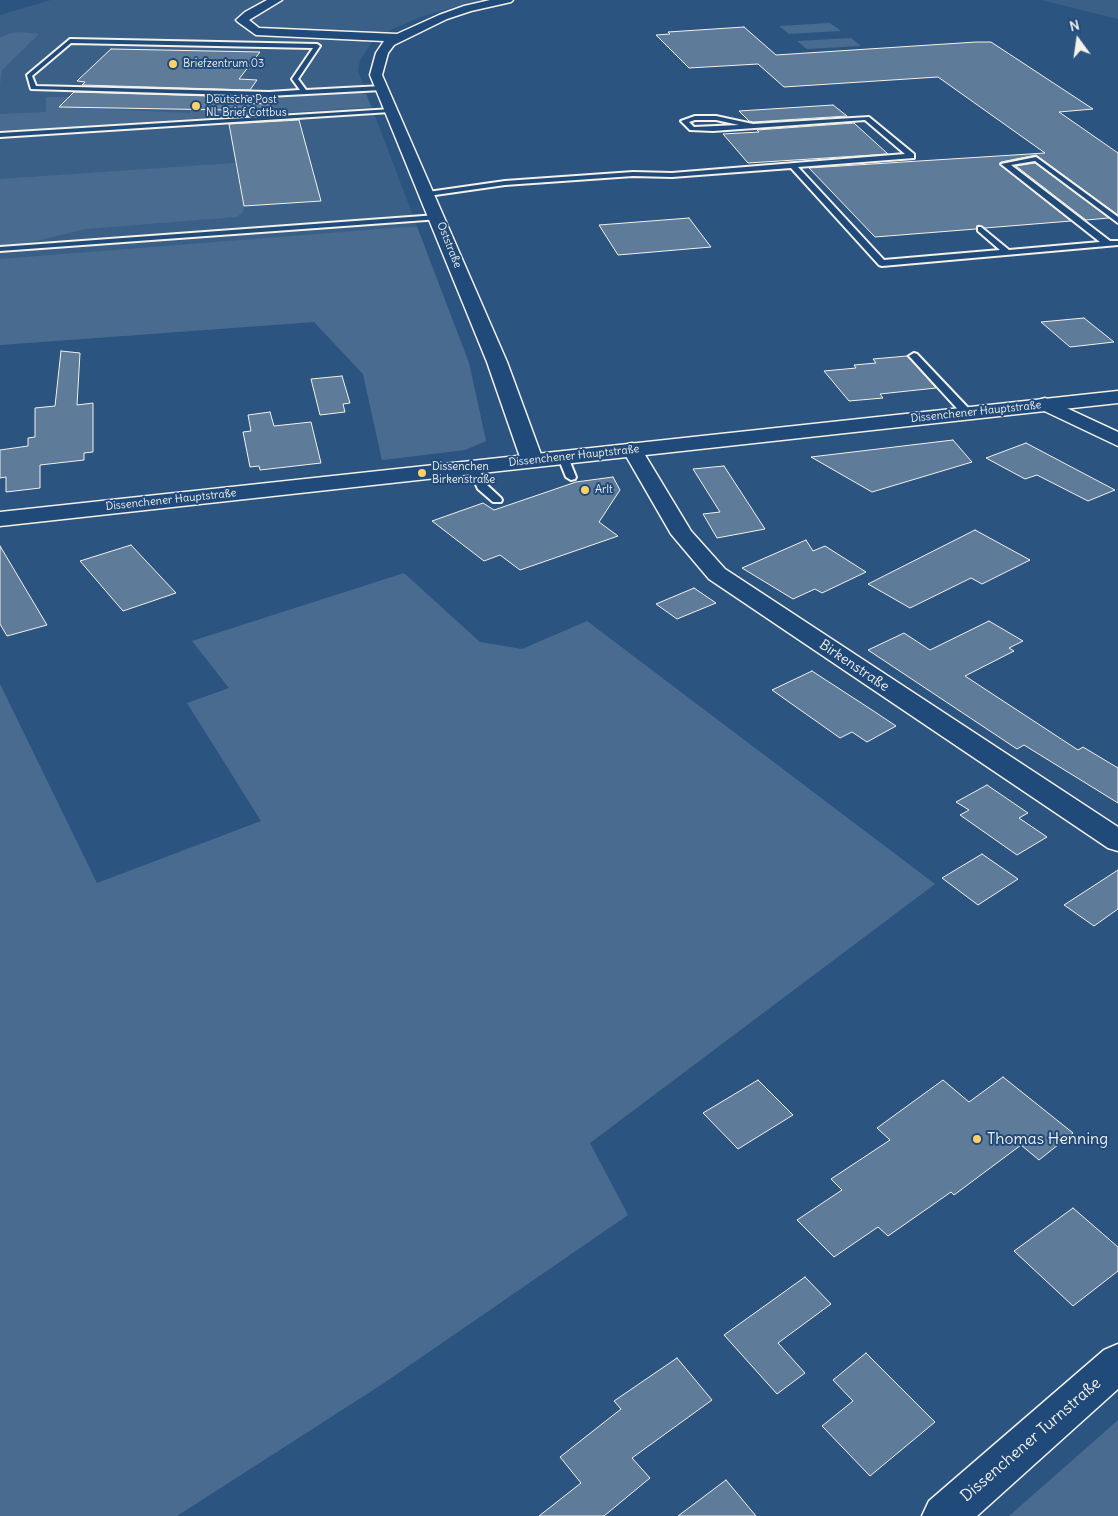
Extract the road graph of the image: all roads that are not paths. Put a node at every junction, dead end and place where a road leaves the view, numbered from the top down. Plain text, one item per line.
1 (276, 0) edge
2 (507, 0) edge
3 (398, 38) junction
4 (382, 88) junction
5 (304, 92) junction
6 (390, 110) junction
7 (753, 126) junction
8 (0, 136) edge
9 (792, 165) junction
10 (428, 194) junction
11 (437, 217) junction
12 (1118, 220) edge
13 (981, 229) dead end
14 (1118, 242) edge
15 (1108, 244) junction
16 (0, 249) edge
17 (1007, 252) junction
18 (914, 356) dead end
19 (1118, 396) edge
20 (1045, 404) junction
21 (967, 413) junction
22 (1118, 440) edge
23 (632, 449) junction
24 (562, 457) junction
25 (532, 460) junction
26 (473, 467) junction
27 (571, 477) dead end
28 (497, 500) dead end
29 (0, 519) edge
30 (1118, 841) edge
31 (1118, 1363) edge
32 (944, 1516) edge

1 - 3 street, Oststraße
2 - 3 street, Oststraße
3 - 4 street, Oststraße
4 - 5 lane
4 - 6 street, Oststraße
5 - 5 lane
6 - 8 lane
6 - 10 street, Oststraße
7 - 7 lane
7 - 9 lane
9 - 10 lane
9 - 17 lane
10 - 11 street, Oststraße
11 - 16 lane
11 - 25 street, Oststraße
12 - 15 lane
13 - 17 lane
14 - 15 lane
15 - 17 lane
18 - 21 lane
19 - 20 street, Dissenchener Hauptstraße
20 - 21 street, Dissenchener Hauptstraße
20 - 22 street
21 - 23 street, Dissenchener Hauptstraße
23 - 24 street, Dissenchener Hauptstraße
23 - 30 street, Birkenstraße
24 - 25 street, Dissenchener Hauptstraße
24 - 27 lane
25 - 26 street, Dissenchener Hauptstraße
26 - 28 lane
26 - 29 street, Dissenchener Hauptstraße
31 - 32 street, Dissenchener Turnstraße

